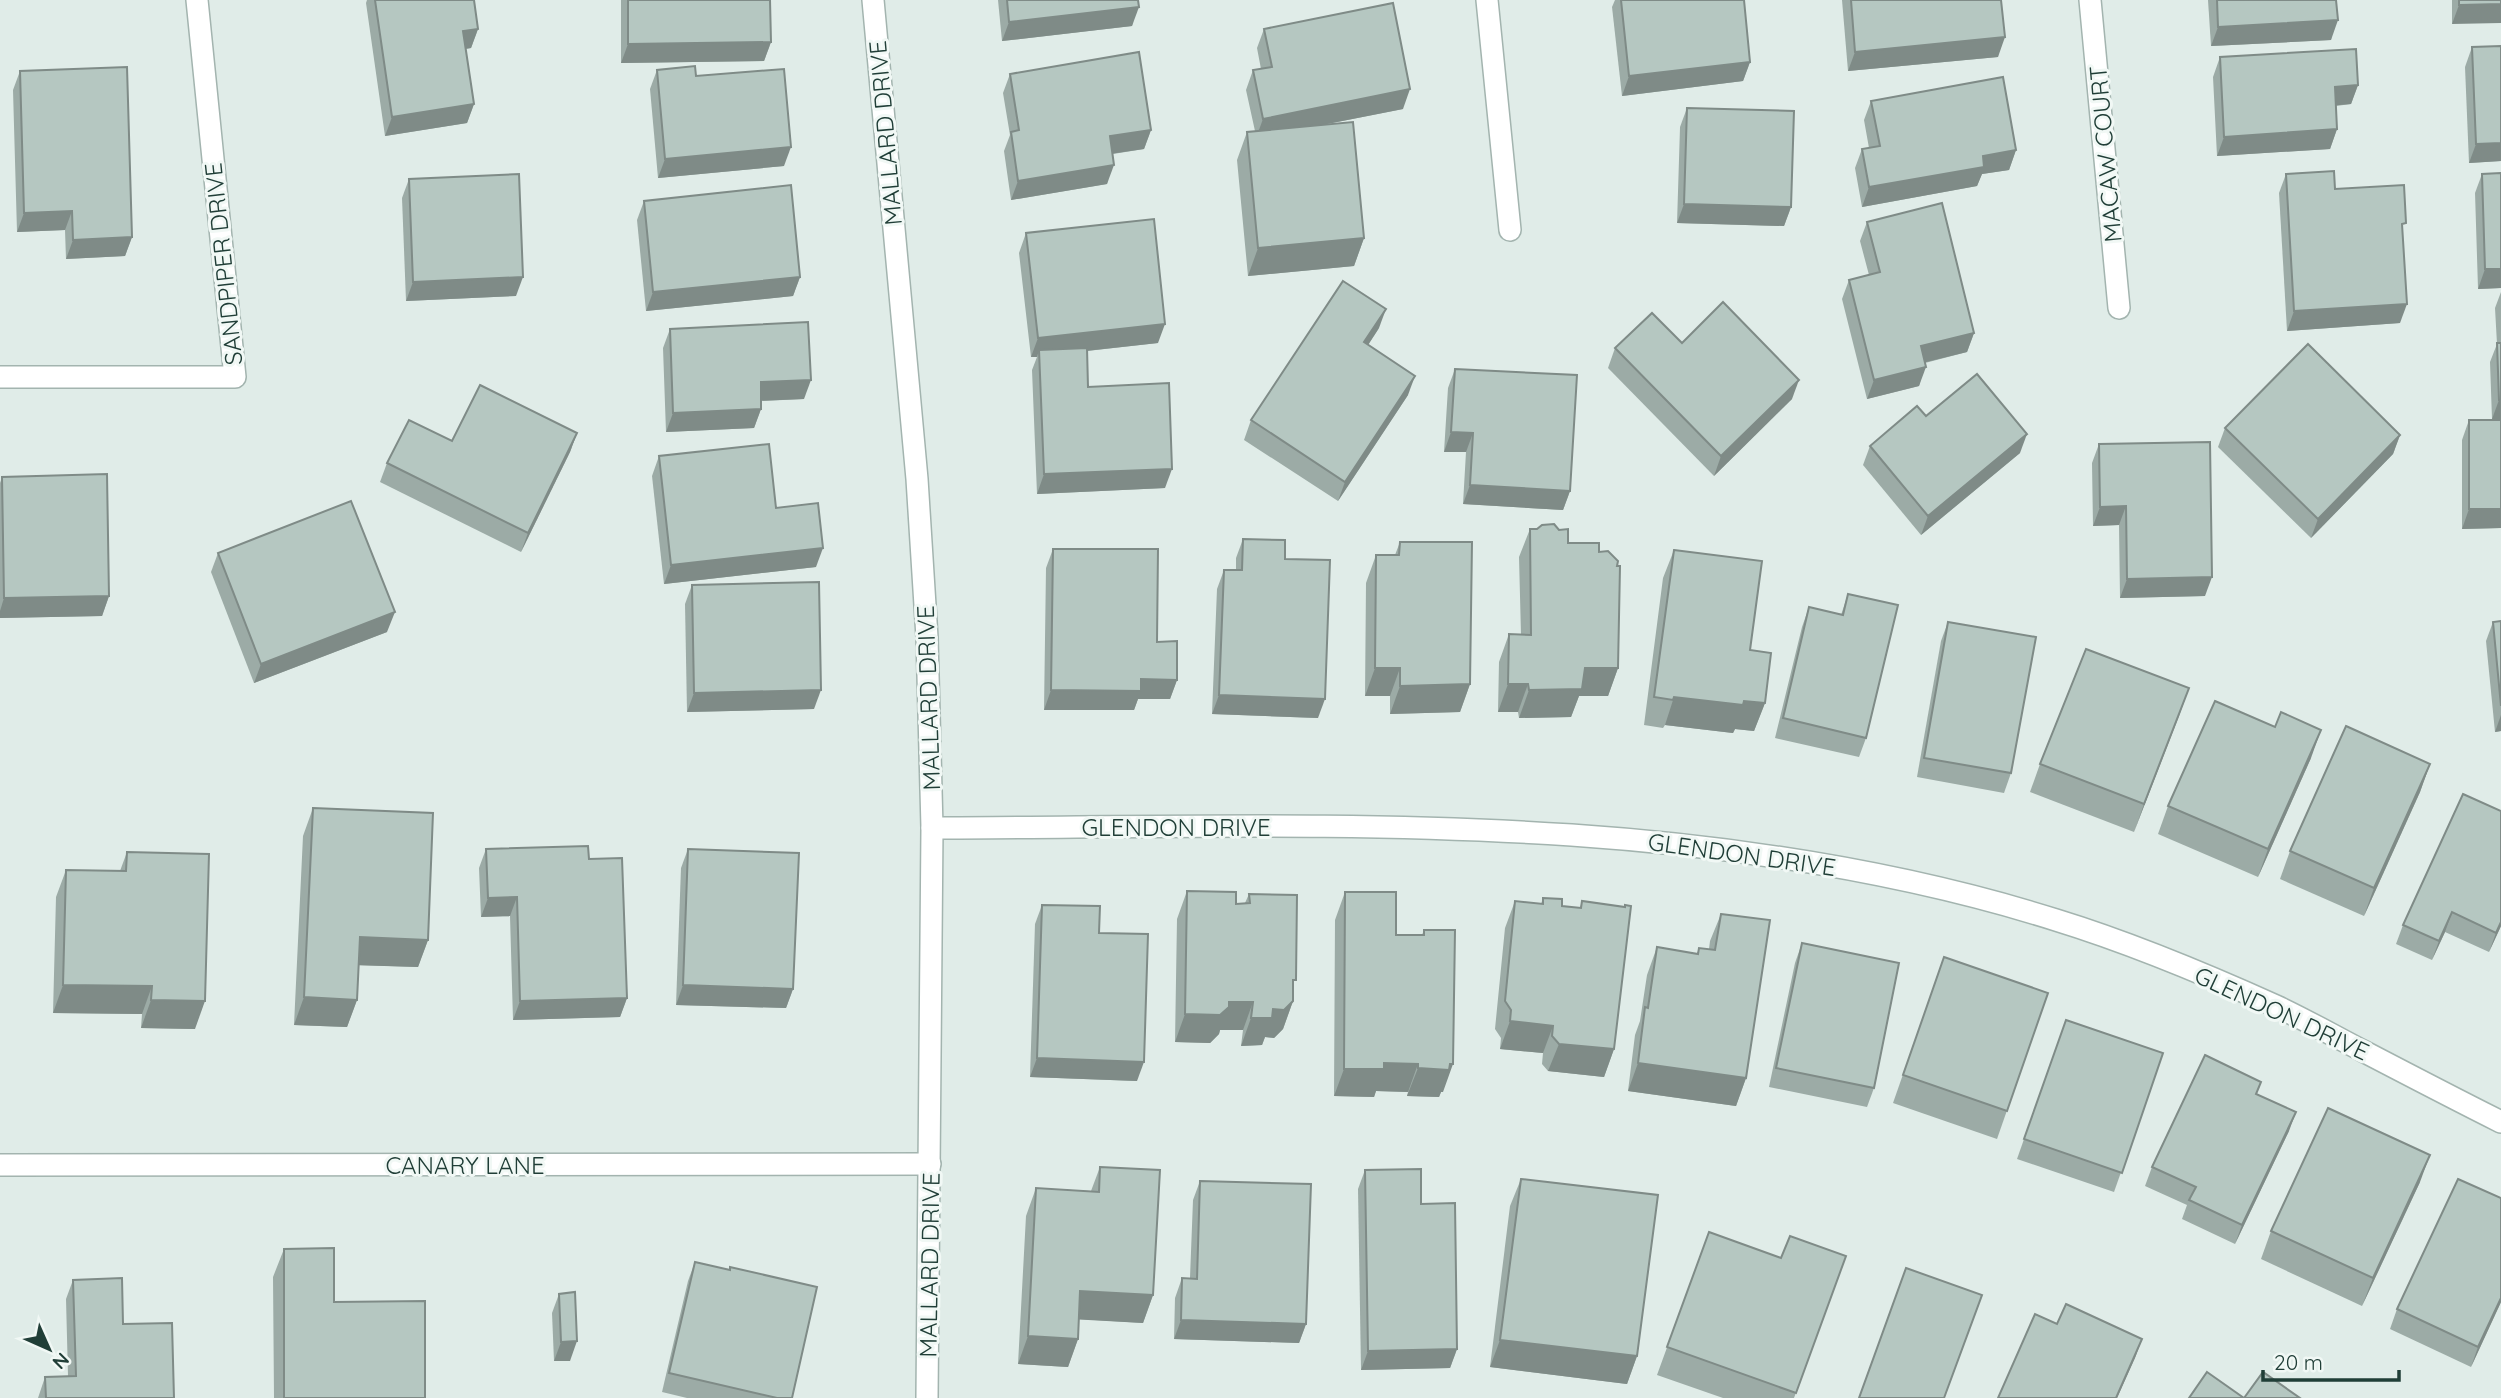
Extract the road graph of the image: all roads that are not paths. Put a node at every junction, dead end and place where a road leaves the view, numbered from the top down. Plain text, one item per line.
1 (197, 0) edge
2 (873, 0) edge
3 (1487, 0) edge
4 (2090, 0) edge
5 (1510, 230) dead end
6 (2119, 308) dead end
7 (0, 377) edge
8 (932, 828) junction
9 (2501, 1122) edge
10 (930, 1164) junction
11 (0, 1165) edge
12 (927, 1398) edge

1 - 7 street, SANDPIPER DRIVE
2 - 8 street, MALLARD DRIVE
3 - 5 street
4 - 6 street, MACAW COURT
8 - 9 street, GLENDON DRIVE
8 - 10 street, MALLARD DRIVE
10 - 11 street, CANARY LANE
10 - 12 street, MALLARD DRIVE

